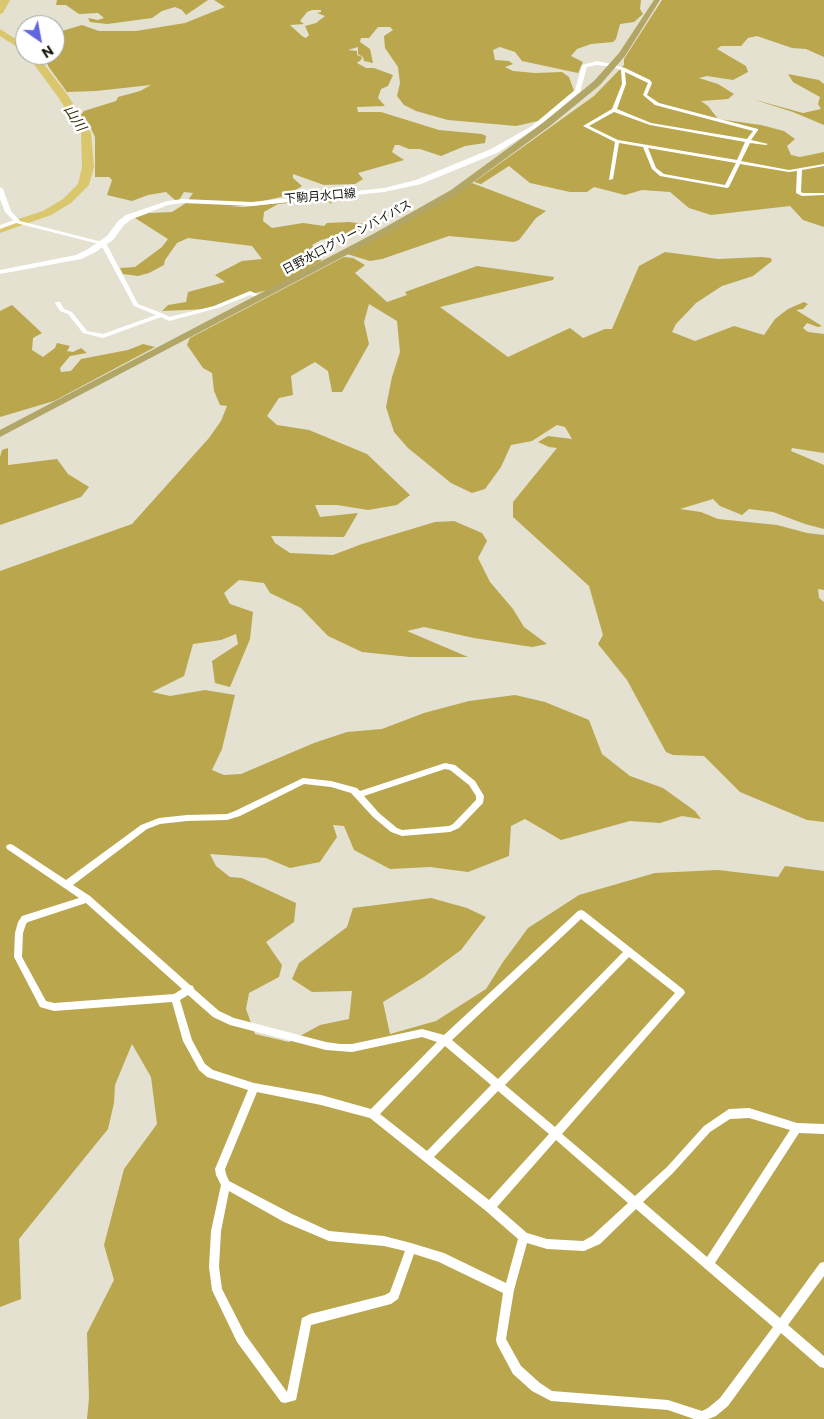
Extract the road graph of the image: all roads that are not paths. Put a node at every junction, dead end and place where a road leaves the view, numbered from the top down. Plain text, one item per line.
1 (657, 0) edge
2 (610, 68) junction
3 (623, 69) junction
4 (614, 110) junction
5 (617, 141) junction
6 (748, 141) junction
7 (766, 144) dead end
8 (645, 147) junction
9 (740, 162) junction
10 (824, 165) edge
11 (800, 170) junction
12 (611, 179) dead end
13 (0, 189) edge
14 (824, 194) edge
15 (20, 223) junction
16 (0, 227) edge
17 (103, 243) junction
18 (0, 272) edge
19 (261, 297) junction
20 (58, 304) dead end
21 (162, 315) junction
22 (0, 434) edge
23 (360, 794) junction
24 (10, 847) dead end
25 (66, 885) junction
26 (87, 899) junction
27 (629, 952) junction
28 (190, 989) junction
29 (175, 998) junction
30 (445, 1040) junction
31 (498, 1085) junction
32 (254, 1087) junction
33 (373, 1114) junction
34 (797, 1128) junction
35 (824, 1129) edge
36 (555, 1133) junction
37 (427, 1158) junction
38 (226, 1184) junction
39 (637, 1203) junction
40 (490, 1207) junction
41 (524, 1237) junction
42 (411, 1248) junction
43 (708, 1264) junction
44 (824, 1267) edge
45 (509, 1290) junction
46 (780, 1325) junction
47 (824, 1363) edge

1 - 2 highway, 日野水口グリーンバイパス
2 - 3 street
2 - 17 main road, 下駒月水口線
2 - 19 highway, 日野水口グリーンバイパス
3 - 4 street
3 - 6 street
4 - 5 street
4 - 6 street
5 - 8 street
5 - 12 street
6 - 7 street
6 - 9 street
8 - 9 street
8 - 9 street
9 - 11 street
10 - 11 street
11 - 14 street
13 - 15 street
15 - 16 street
15 - 17 street
17 - 18 main road, 下駒月水口線
17 - 21 street
19 - 21 street
19 - 22 highway, 日野水口グリーンバイパス
20 - 21 street
23 - 23 street
23 - 25 street
24 - 25 street
25 - 26 street
26 - 28 street
26 - 29 street
27 - 30 street
27 - 31 street
27 - 36 street
28 - 29 street
28 - 30 street
29 - 32 street
30 - 31 street
30 - 33 street
31 - 36 street
31 - 37 street
32 - 33 street
32 - 38 street
33 - 37 street
34 - 35 street
34 - 39 street
34 - 43 street
36 - 39 street
36 - 40 street
37 - 40 street
38 - 42 street
38 - 42 street
39 - 41 street
39 - 43 street
40 - 41 street
41 - 45 street
42 - 45 street
43 - 46 street
44 - 46 street
45 - 46 street
46 - 47 street

